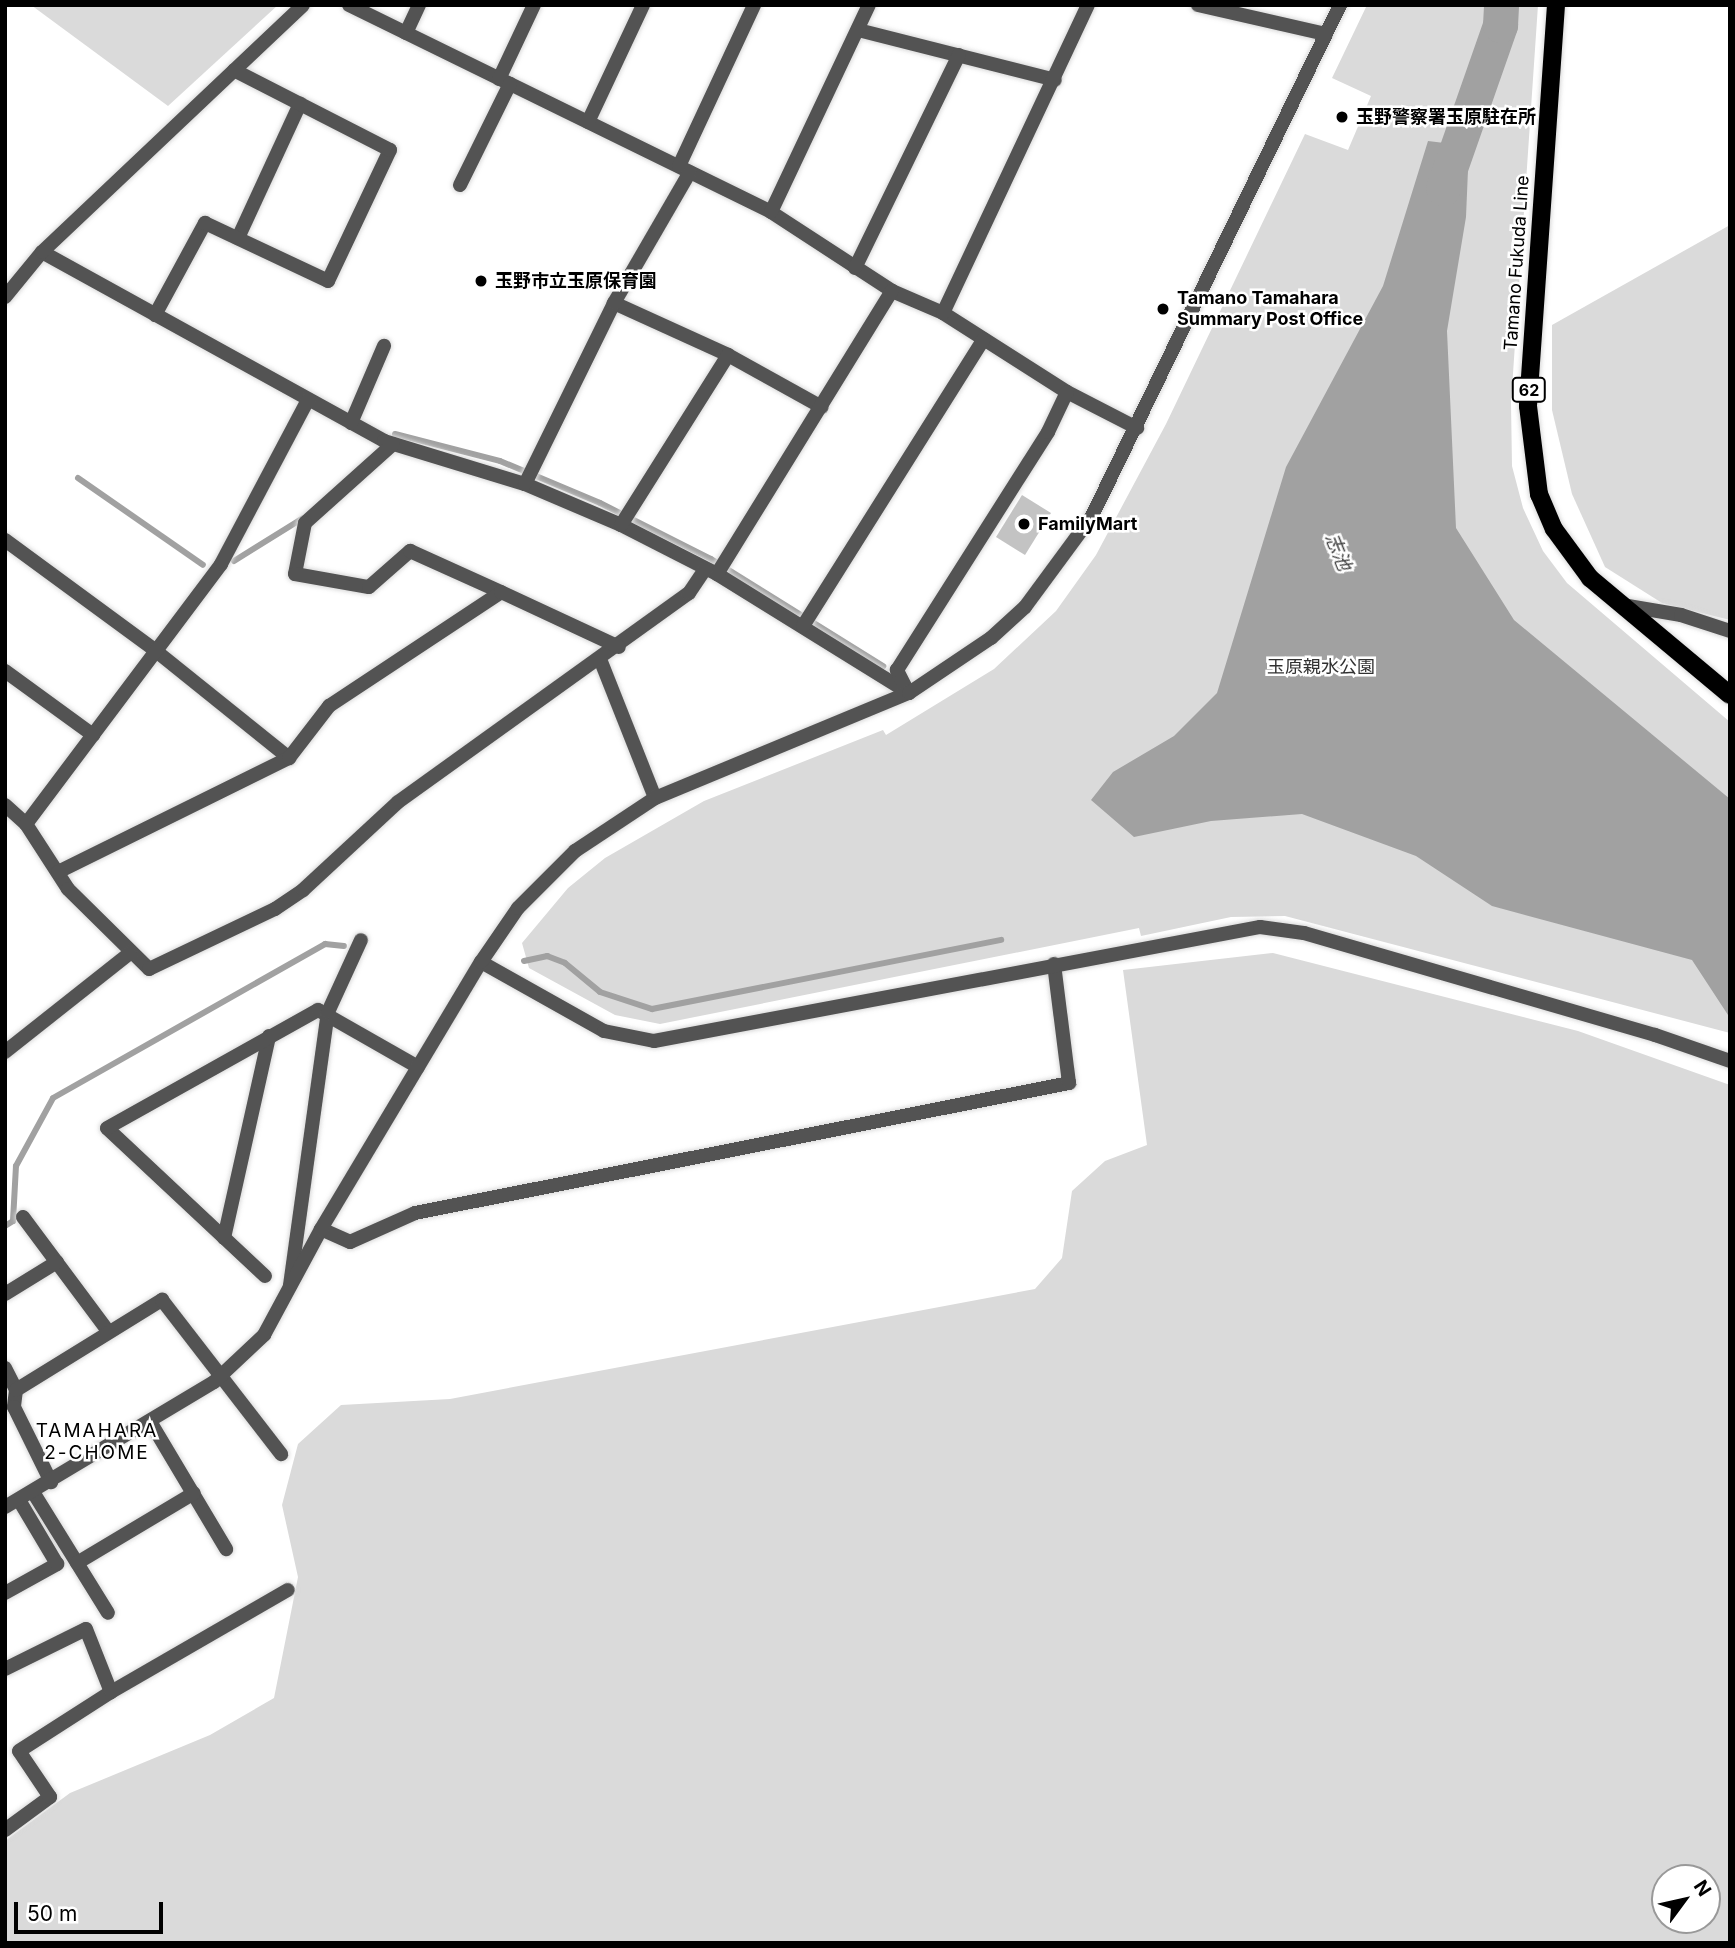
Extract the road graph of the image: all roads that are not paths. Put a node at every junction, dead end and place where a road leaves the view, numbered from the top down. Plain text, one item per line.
1 (303, 5) edge
2 (349, 5) edge
3 (419, 5) edge
4 (534, 5) edge
5 (643, 5) edge
6 (754, 5) edge
7 (869, 5) edge
8 (1088, 5) edge
9 (1198, 5) edge
10 (1340, 5) edge
11 (1556, 5) edge
12 (1225, 8) edge
13 (858, 30) junction
14 (406, 33) junction
15 (1326, 34) junction
16 (959, 55) junction
17 (234, 70) junction
18 (1055, 80) junction
19 (505, 81) junction
20 (300, 104) junction
21 (588, 122) junction
22 (684, 169) junction
23 (460, 185) dead end
24 (771, 212) junction
25 (238, 238) junction
26 (42, 252) junction
27 (855, 268) junction
28 (892, 291) junction
29 (5, 297) edge
30 (614, 303) junction
31 (943, 313) junction
32 (155, 315) junction
33 (984, 339) junction
34 (384, 346) dead end
35 (729, 355) junction
36 (1067, 392) junction
37 (308, 400) junction
38 (822, 407) junction
39 (351, 423) junction
40 (1137, 428) junction
41 (393, 444) junction
42 (529, 477) junction
43 (625, 519) junction
44 (5, 540) edge
45 (717, 569) junction
46 (500, 592) junction
47 (1617, 604) junction
48 (807, 620) junction
49 (1730, 631) edge
50 (619, 647) junction
51 (156, 651) junction
52 (600, 659) junction
53 (5, 671) edge
54 (909, 693) junction
55 (1730, 695) edge
56 (93, 735) junction
57 (289, 758) junction
58 (655, 798) junction
59 (5, 804) edge
60 (26, 824) junction
61 (58, 872) junction
62 (361, 940) dead end
63 (130, 953) junction
64 (481, 962) junction
65 (1054, 964) junction
66 (328, 1012) junction
67 (269, 1036) junction
68 (5, 1052) edge
69 (1730, 1061) edge
70 (418, 1067) junction
71 (23, 1217) dead end
72 (321, 1229) junction
73 (224, 1238) junction
74 (57, 1262) junction
75 (265, 1276) dead end
76 (5, 1294) edge
77 (288, 1296) junction
78 (108, 1331) junction
79 (5, 1368) edge
80 (220, 1376) junction
81 (16, 1390) junction
82 (151, 1423) junction
83 (281, 1454) dead end
84 (51, 1482) junction
85 (33, 1492) junction
86 (194, 1493) junction
87 (19, 1500) junction
88 (5, 1507) edge
89 (226, 1549) dead end
90 (77, 1563) junction
91 (288, 1590) dead end
92 (5, 1593) edge
93 (108, 1613) dead end
94 (5, 1669) edge
95 (111, 1692) junction
96 (5, 1830) edge

1 - 17 street
2 - 14 street
3 - 14 street
4 - 19 street
5 - 21 street
6 - 22 street
7 - 13 street
8 - 18 street
9 - 12 street
10 - 15 street
11 - 47 main road, Tamano Fukuda Line / 62
12 - 15 street
13 - 16 street
13 - 24 street
14 - 19 street
15 - 40 street
16 - 18 street
16 - 27 street
17 - 20 street
17 - 26 street
18 - 31 street
19 - 21 street
19 - 23 street
20 - 25 street
20 - 25 street
21 - 22 street
22 - 24 street
22 - 30 street
24 - 27 street
25 - 32 street
26 - 29 street
26 - 32 street
27 - 28 street
28 - 31 street
28 - 38 street
30 - 35 street
30 - 42 street
31 - 33 street
32 - 37 street
33 - 36 street
33 - 48 street
34 - 39 street
35 - 38 street
35 - 43 street
36 - 40 street
36 - 54 street
37 - 39 street
37 - 51 street
38 - 45 street
39 - 41 street
40 - 54 street
41 - 42 street
41 - 46 street
42 - 43 street
43 - 45 street
44 - 51 street
45 - 48 street
45 - 50 street
46 - 50 street
46 - 57 street
47 - 49 street
47 - 55 main road, Tamano Fukuda Line / 62
48 - 54 street
50 - 52 street
51 - 56 street
51 - 57 street
52 - 58 street
52 - 63 street
53 - 56 street
54 - 58 street
56 - 60 street
57 - 61 street
58 - 64 street
59 - 60 street
60 - 61 street
61 - 63 street
62 - 66 street
63 - 68 street
64 - 65 street
64 - 70 street
65 - 69 street
65 - 72 street
66 - 67 street
66 - 70 street
66 - 77 street
67 - 73 street
67 - 73 street
70 - 72 street
71 - 74 street
72 - 77 street
73 - 75 street
74 - 76 street
74 - 78 street
77 - 80 street
78 - 80 street
78 - 81 street
79 - 81 street
80 - 82 street
80 - 83 street
81 - 84 street
82 - 84 street
82 - 86 street
84 - 85 street
85 - 87 street
85 - 90 street
86 - 89 street
86 - 90 street
87 - 88 street
87 - 92 street
90 - 93 street
91 - 95 street
94 - 95 street
95 - 96 street

